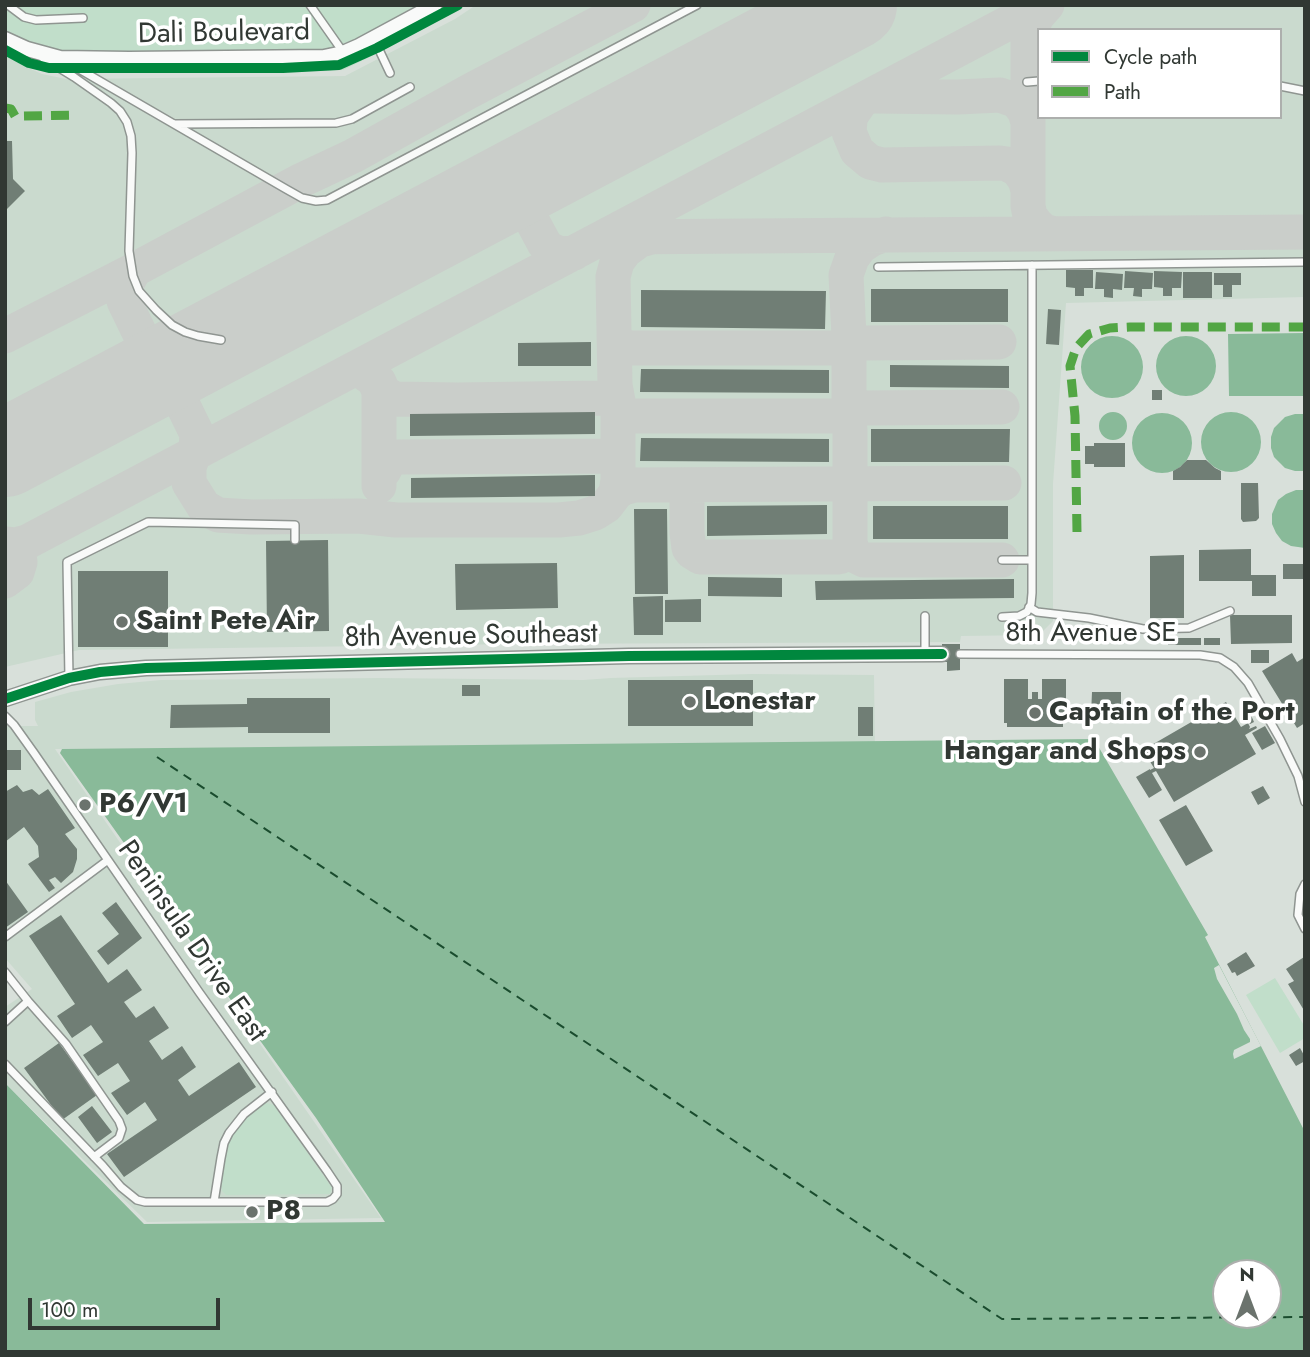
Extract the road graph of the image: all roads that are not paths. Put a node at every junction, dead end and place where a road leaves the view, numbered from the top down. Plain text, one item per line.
1 (8, 5) edge
2 (310, 5) edge
3 (435, 5) edge
4 (697, 5) edge
5 (83, 18) dead end
6 (5, 38) edge
7 (374, 39) junction
8 (27, 49) junction
9 (343, 52) junction
10 (60, 58) junction
11 (390, 73) dead end
12 (1037, 81) edge
13 (1027, 82) dead end
14 (1282, 86) edge
15 (410, 87) dead end
16 (1305, 91) edge
17 (174, 124) junction
18 (1305, 262) edge
19 (1032, 265) junction
20 (878, 267) dead end
21 (221, 340) dead end
22 (295, 540) dead end
23 (1002, 560) dead end
24 (1032, 560) junction
25 (1029, 607) junction
26 (1230, 611) dead end
27 (925, 616) dead end
28 (1002, 617) dead end
29 (925, 654) junction
30 (942, 654) dead end
31 (960, 654) dead end
32 (69, 678) junction
33 (5, 699) edge
34 (5, 716) edge
35 (1305, 802) edge
36 (108, 860) junction
37 (1305, 884) edge
38 (1305, 929) edge
39 (5, 937) edge
40 (5, 972) edge
41 (28, 1001) junction
42 (5, 1022) edge
43 (5, 1064) edge
44 (272, 1092) junction
45 (94, 1157) junction
46 (214, 1202) junction

1 - 5 lane
2 - 9 lane
3 - 7 street, Dali Boulevard
4 - 17 lane
6 - 8 street, Dali Boulevard
7 - 9 street, Dali Boulevard
7 - 11 lane
8 - 10 street, Dali Boulevard
8 - 21 lane
9 - 10 street, Dali Boulevard
10 - 17 lane
12 - 13 lane
14 - 16 lane
15 - 17 lane
18 - 19 lane
19 - 20 lane
19 - 24 lane
22 - 32 lane
23 - 24 lane
24 - 25 lane
25 - 26 lane
25 - 28 lane
27 - 29 lane
29 - 30 street, 8th Avenue Southeast
29 - 32 street, 8th Avenue Southeast
31 - 35 lane, 8th Avenue SE
32 - 33 street, 8th Avenue Southeast
34 - 36 lane, Peninsula Drive East
36 - 39 lane
36 - 44 lane, Peninsula Drive East
37 - 38 lane
40 - 41 lane
41 - 42 lane
41 - 45 lane
43 - 45 lane
44 - 46 lane
44 - 46 lane, Peninsula Drive East
45 - 46 lane

